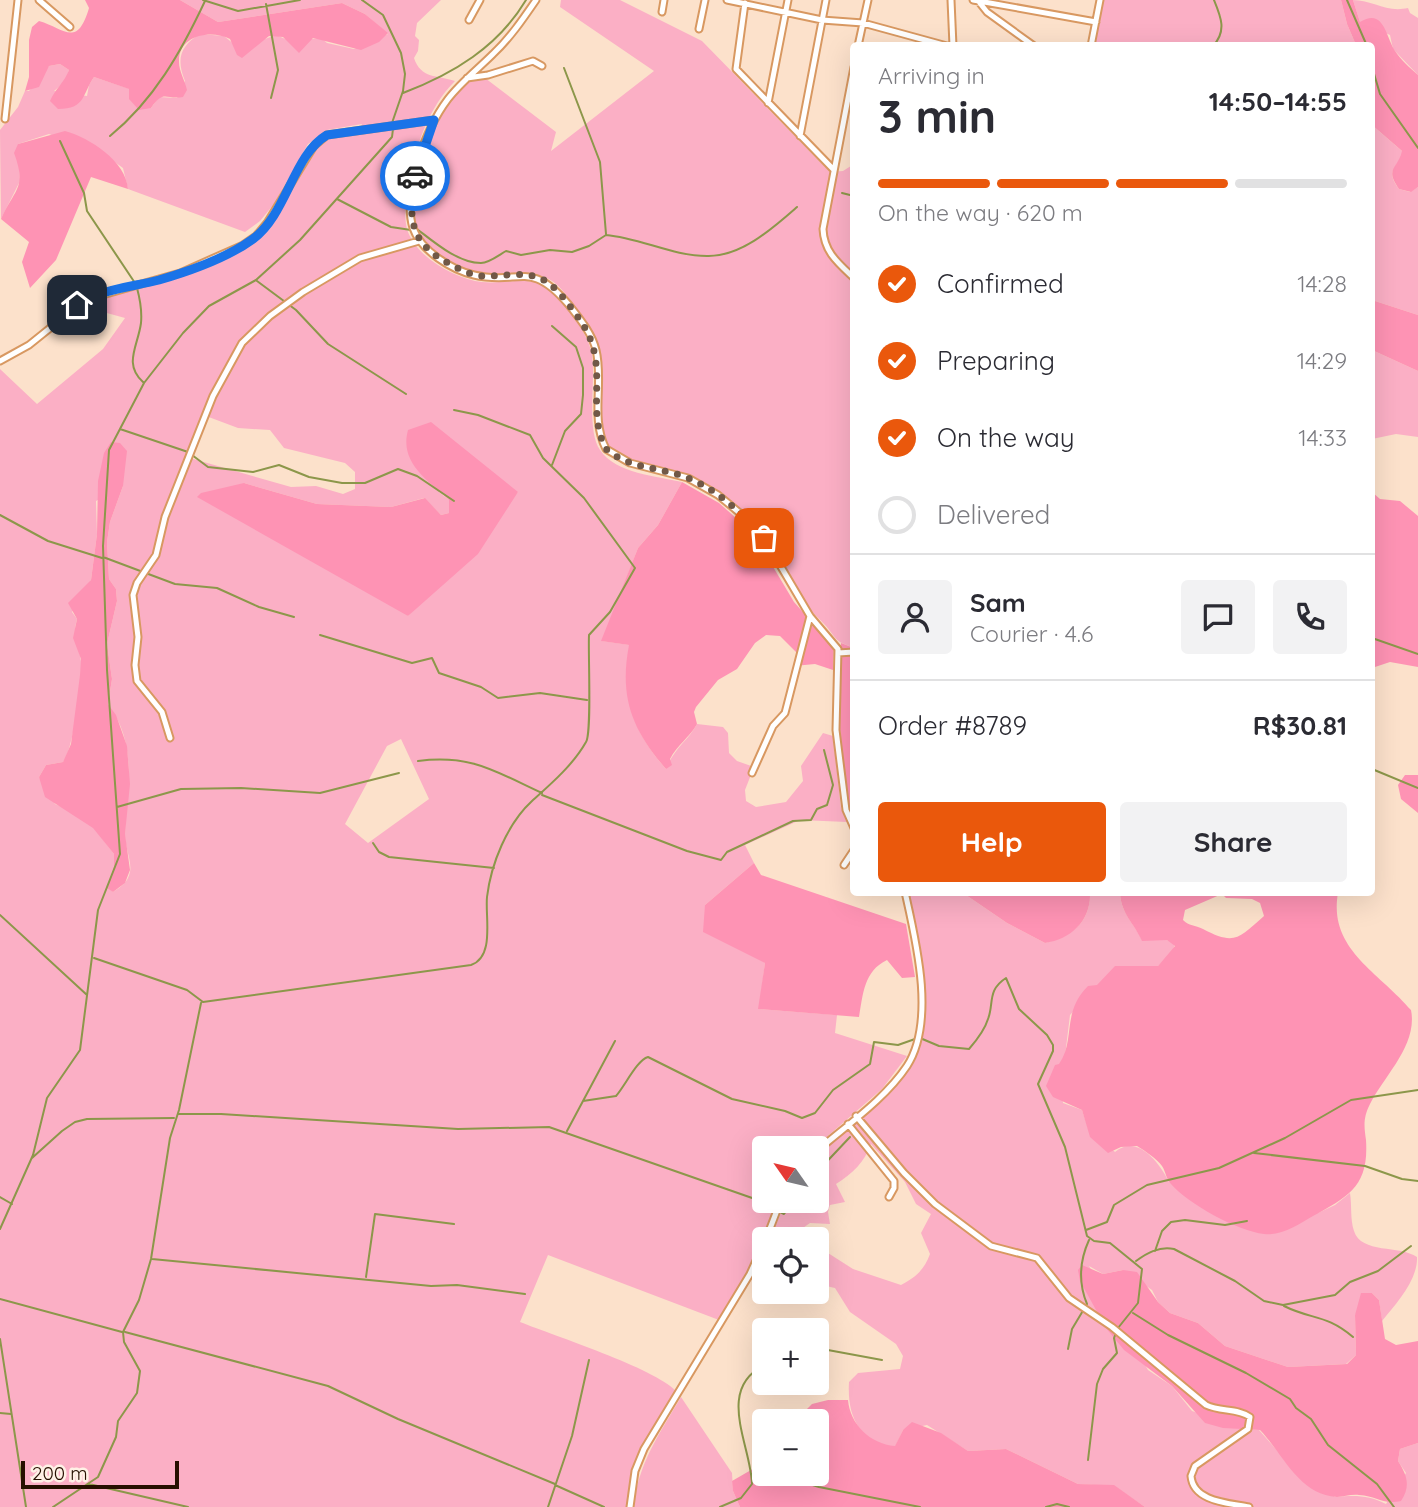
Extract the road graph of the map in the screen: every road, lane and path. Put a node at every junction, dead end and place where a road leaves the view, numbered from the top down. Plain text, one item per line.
1 (18, 0) edge
2 (39, 0) edge
3 (480, 0) edge
4 (536, 0) edge
5 (664, 0) edge
6 (705, 0) edge
7 (727, 0) edge
8 (788, 0) edge
9 (826, 0) edge
10 (868, 0) edge
11 (951, 0) edge
12 (1100, 0) edge
13 (976, 1) edge
14 (746, 2) edge
15 (663, 12) dead end
16 (785, 12) junction
17 (469, 20) dead end
18 (822, 20) junction
19 (1096, 22) junction
20 (863, 23) junction
21 (70, 27) dead end
22 (699, 29) dead end
23 (859, 42) edge
24 (932, 42) edge
25 (953, 42) edge
26 (1028, 42) edge
27 (1092, 42) edge
28 (542, 66) dead end
29 (0, 68) edge
30 (9, 74) junction
31 (467, 78) junction
32 (850, 90) edge
33 (768, 103) junction
34 (5, 120) dead end
35 (434, 120) junction
36 (844, 121) junction
37 (850, 122) edge
38 (800, 136) junction
39 (834, 170) junction
40 (419, 241) junction
41 (850, 274) edge
42 (0, 361) edge
43 (810, 616) junction
44 (850, 652) edge
45 (838, 653) junction
46 (170, 738) dead end
47 (752, 773) dead end
48 (850, 819) edge
49 (850, 856) edge
50 (844, 865) dead end
51 (906, 896) edge
52 (856, 1116) junction
53 (848, 1124) junction
54 (830, 1139) edge
55 (889, 1197) dead end
56 (752, 1269) edge
57 (630, 1507) edge
58 (1249, 1507) edge

1 - 30 street
2 - 21 street
3 - 17 street
4 - 31 street
5 - 15 street
6 - 22 street
7 - 14 street
8 - 16 street
9 - 18 street
10 - 20 street
11 - 25 street
12 - 19 street
13 - 19 street
13 - 26 street
14 - 16 street
14 - 33 street
16 - 18 street
16 - 33 street
18 - 20 street
18 - 38 street
19 - 27 street
20 - 23 street
20 - 24 street
28 - 31 street
29 - 30 street
30 - 34 street
31 - 35 street
32 - 36 street
33 - 38 street
35 - 40 street
35 - 42 street
36 - 37 street
36 - 39 street
38 - 39 street
39 - 41 street
40 - 43 street
40 - 46 street
43 - 45 street
43 - 47 street
44 - 45 street
45 - 48 street
49 - 50 street
51 - 52 street
52 - 53 street
52 - 58 street
53 - 54 street
53 - 55 street
56 - 57 street

